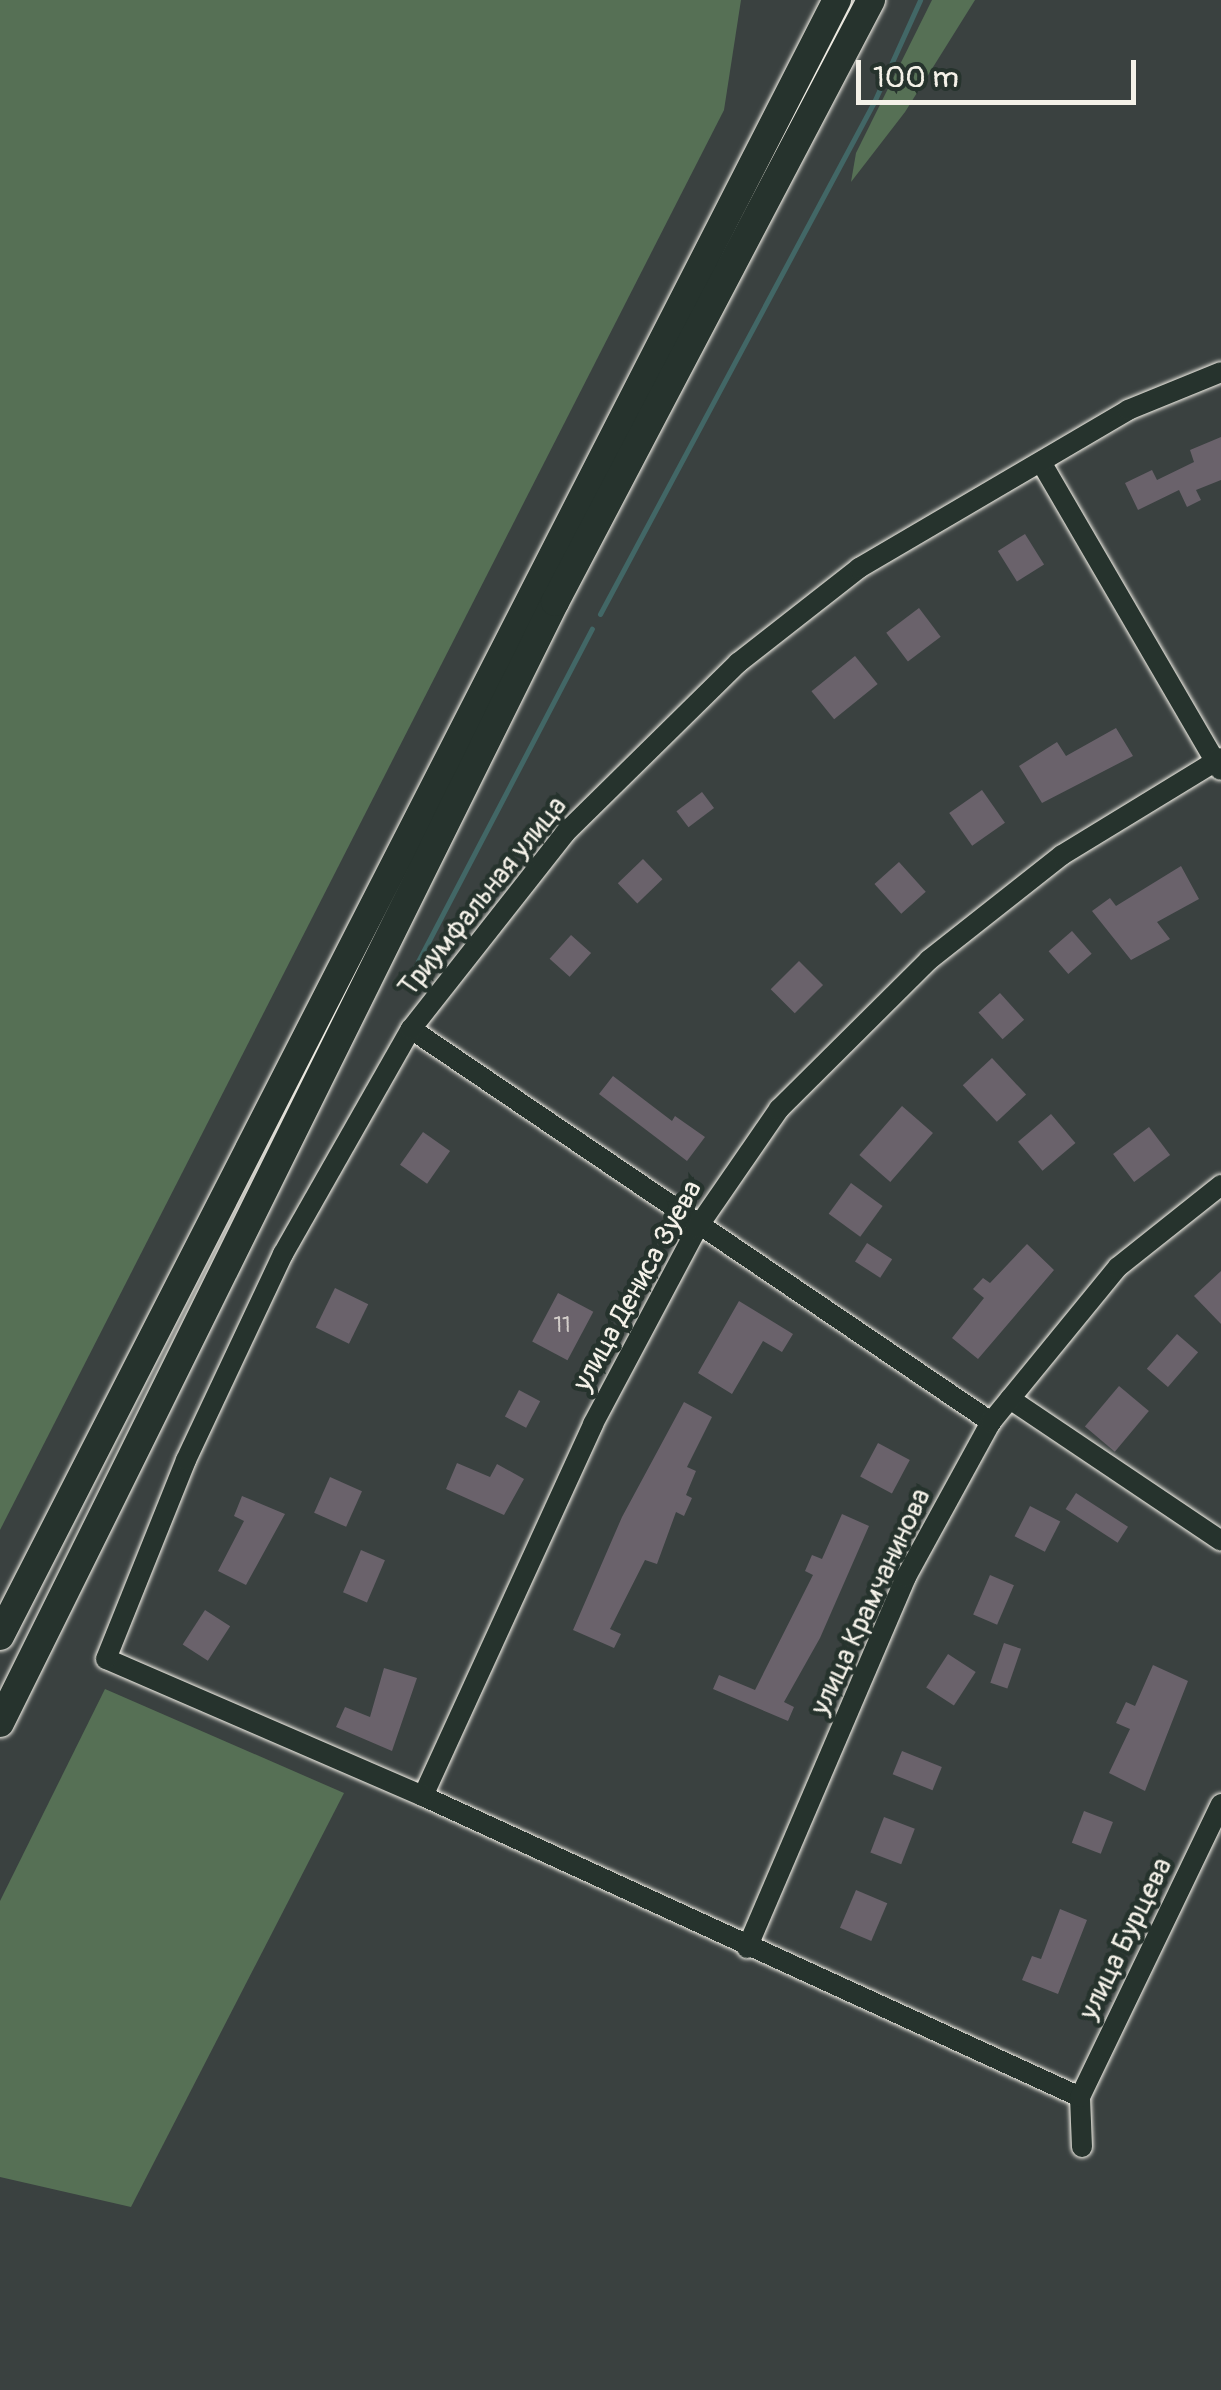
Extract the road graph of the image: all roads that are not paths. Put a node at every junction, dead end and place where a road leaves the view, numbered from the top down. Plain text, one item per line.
1 (837, 0) edge
2 (871, 0) edge
3 (1221, 372) edge
4 (1041, 462) junction
5 (1219, 763) edge
6 (411, 1029) junction
7 (1221, 1185) edge
8 (697, 1228) junction
9 (1010, 1399) junction
10 (991, 1422) junction
11 (1221, 1541) edge
12 (0, 1636) edge
13 (0, 1722) edge
14 (422, 1796) junction
15 (1221, 1804) edge
16 (747, 1948) junction
17 (1080, 2097) junction
18 (1082, 2147) dead end

1 - 12 main road
2 - 13 main road
3 - 4 street, Триумфальная улица
4 - 5 street
4 - 6 street, Триумфальная улица
5 - 8 street, улица Дениса Зуева
6 - 8 street
6 - 14 street, Триумфальная улица
7 - 9 street, улица Крамчанинова
8 - 10 street
8 - 14 street, улица Дениса Зуева
9 - 10 street, улица Крамчанинова
9 - 11 street
10 - 16 street, улица Крамчанинова
14 - 16 street
15 - 17 street, улица Бурцева
16 - 17 street
17 - 18 street

